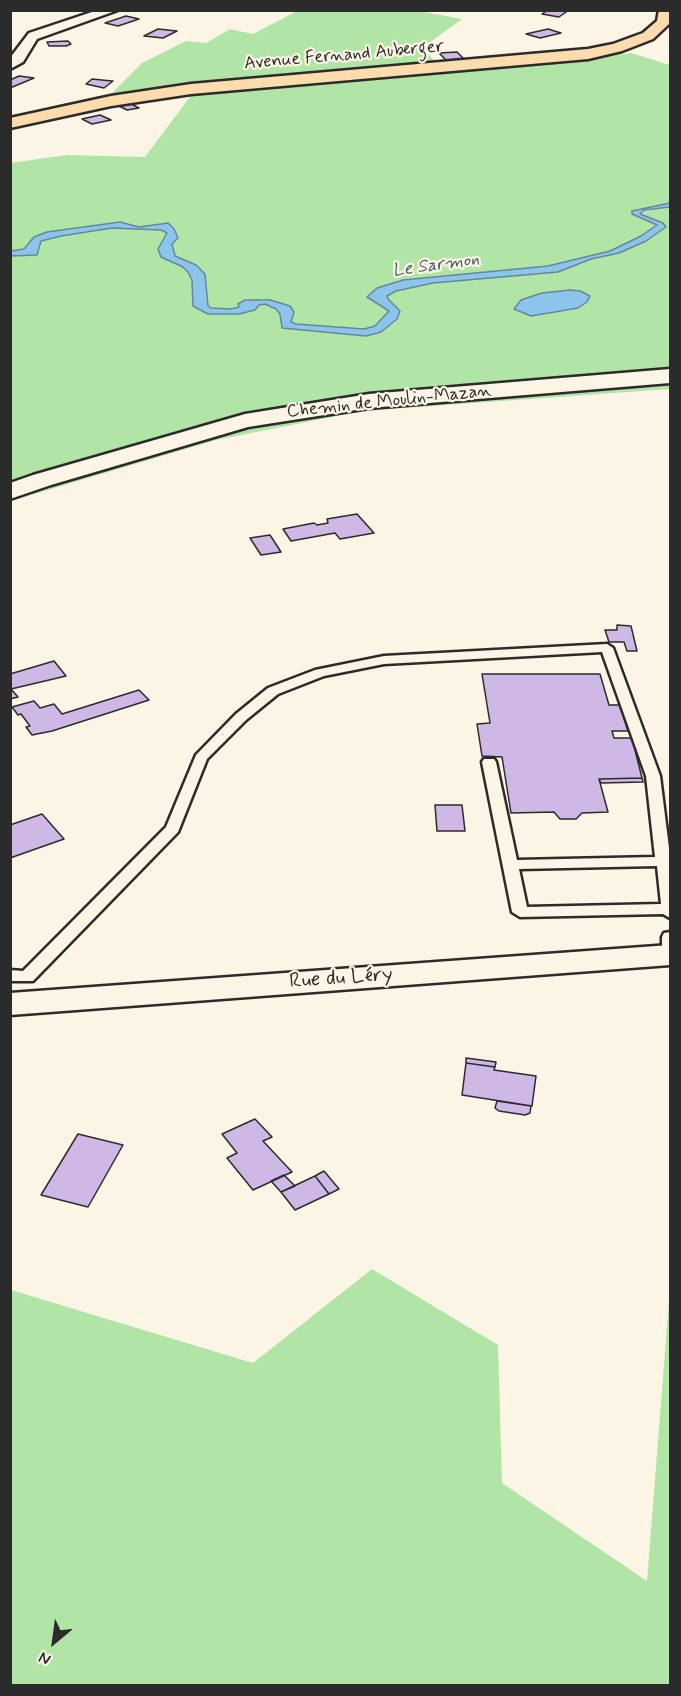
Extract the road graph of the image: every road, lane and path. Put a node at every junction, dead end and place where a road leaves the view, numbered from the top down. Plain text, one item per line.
1 (112, 10) edge
2 (666, 10) edge
3 (10, 65) edge
4 (10, 123) edge
5 (670, 376) edge
6 (10, 492) edge
7 (489, 762) dead end
8 (664, 861) junction
9 (510, 865) junction
10 (670, 911) edge
11 (670, 937) edge
12 (670, 955) edge
13 (10, 975) edge
14 (10, 1004) edge

1 - 3 street
2 - 4 main road, Avenue Fernand Auberger
5 - 6 street, Chemin de Moulin-Mazan
7 - 9 lane
8 - 9 lane
8 - 10 lane
8 - 13 lane
9 - 10 lane
11 - 12 lane
12 - 14 street, Rue du Léry

